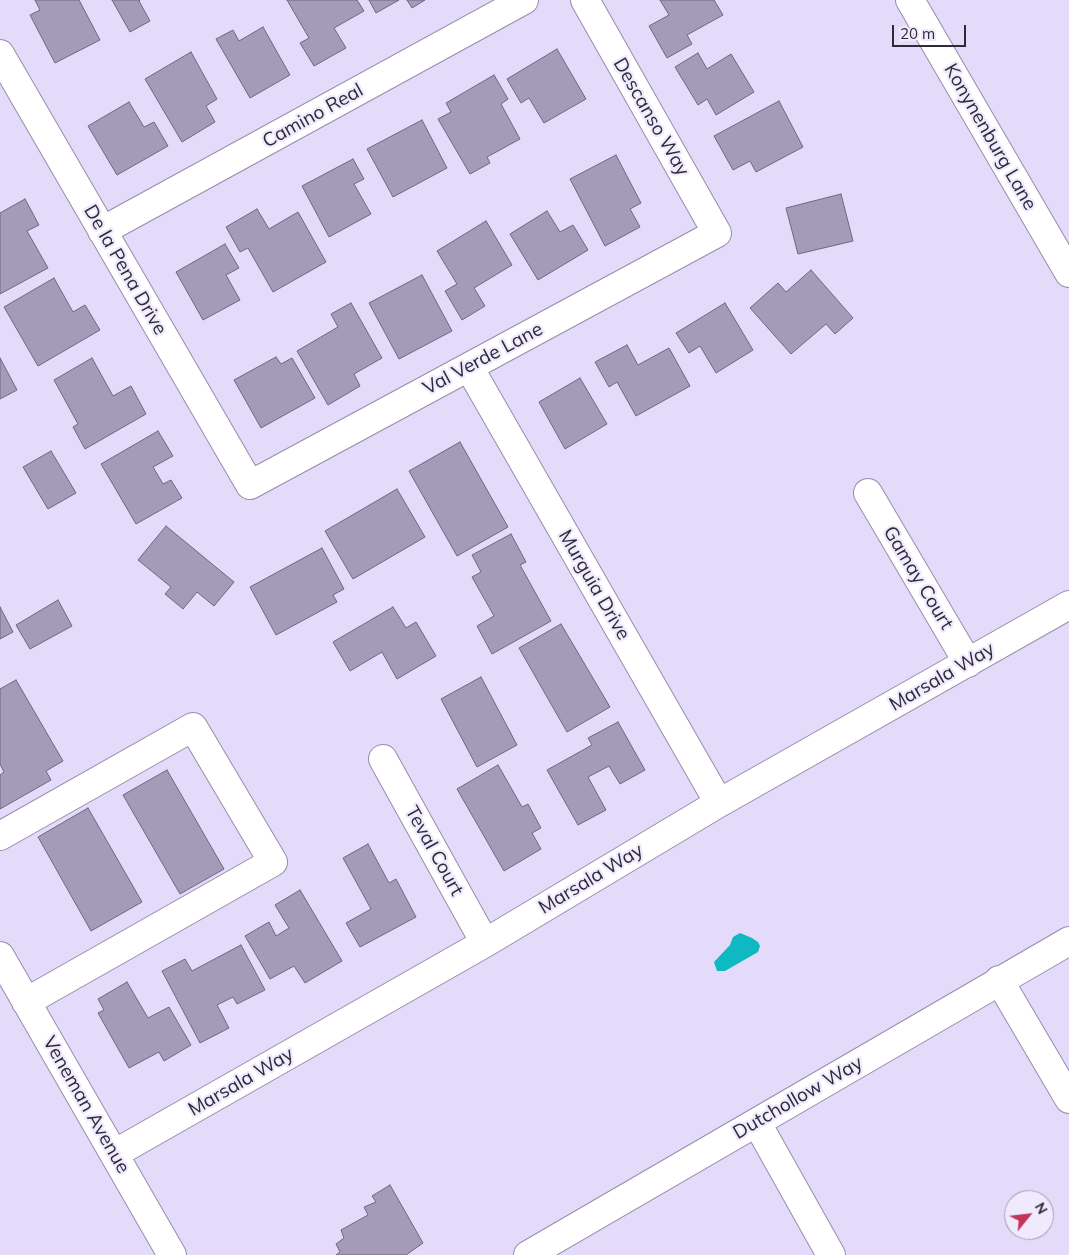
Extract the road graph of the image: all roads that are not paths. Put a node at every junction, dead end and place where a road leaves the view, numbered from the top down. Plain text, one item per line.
1 (524, 0) edge
2 (585, 0) edge
3 (910, 0) edge
4 (0, 54) edge
5 (102, 231) junction
6 (717, 233) joint
7 (1069, 274) edge
8 (469, 367) junction
9 (250, 485) joint
10 (868, 493) dead end
11 (1069, 605) edge
12 (968, 663) junction
13 (383, 759) dead end
14 (719, 803) junction
15 (0, 836) edge
16 (1069, 941) edge
17 (485, 942) junction
18 (0, 956) edge
19 (999, 980) junction
20 (26, 1002) junction
21 (1069, 1099) edge
22 (757, 1123) junction
23 (114, 1154) junction
24 (172, 1255) edge
25 (528, 1255) edge
26 (831, 1255) edge

1 - 5 street, Camino Real
2 - 6 street, Descanso Way
3 - 7 street, Konynenburg Lane
4 - 5 street, De la Pena Drive
5 - 9 street, De la Pena Drive
6 - 8 street, Val Verde Lane
8 - 9 street, Val Verde Lane
8 - 14 street, Murguia Drive
10 - 12 street, Gamay Court
11 - 12 street, Marsala Way
12 - 14 street, Marsala Way
13 - 17 street, Teval Court
14 - 17 street, Marsala Way
15 - 20 street
16 - 19 street, Dutchollow Way
17 - 23 street, Marsala Way
18 - 20 street, Veneman Avenue
19 - 21 street
19 - 22 street, Dutchollow Way
20 - 23 street, Veneman Avenue
22 - 25 street, Dutchollow Way
22 - 26 street
23 - 24 street, Veneman Avenue

